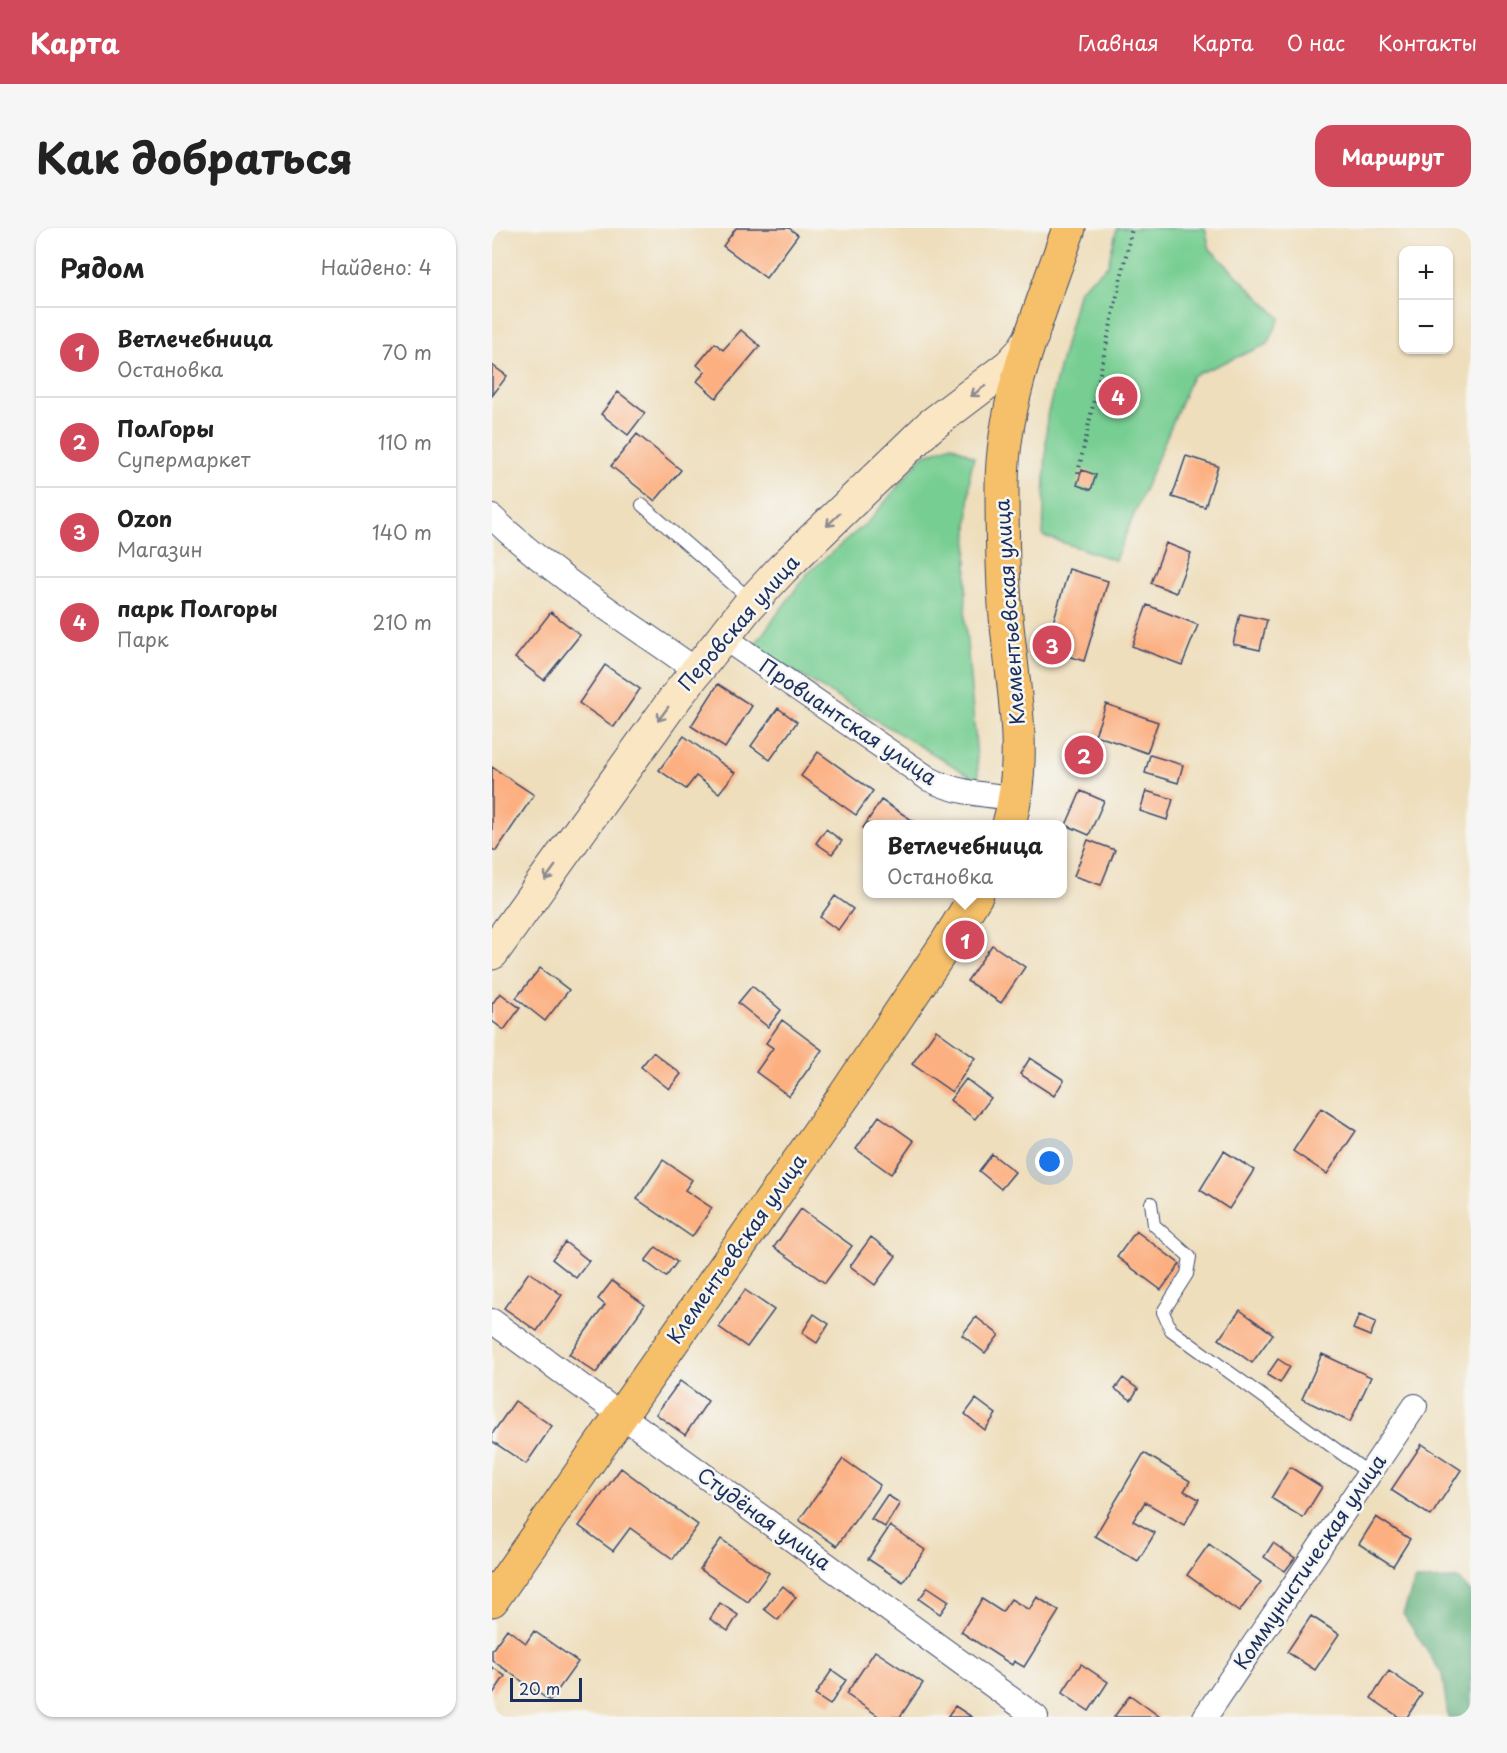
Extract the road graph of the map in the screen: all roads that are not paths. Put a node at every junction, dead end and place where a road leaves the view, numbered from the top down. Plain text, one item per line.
1 (1069, 228) edge
2 (1033, 334) junction
3 (642, 506) dead end
4 (492, 517) edge
5 (752, 602) junction
6 (723, 637) junction
7 (696, 670) junction
8 (1012, 811) edge
9 (975, 898) edge
10 (492, 953) edge
11 (1150, 1203) dead end
12 (492, 1321) edge
13 (1415, 1406) dead end
14 (621, 1414) junction
15 (1370, 1474) junction
16 (492, 1600) edge
17 (1036, 1717) edge
18 (1205, 1717) edge

1 - 2 main road, Клементьевская улица
2 -> 5 main road, Перовская улица
2 - 8 main road, Клементьевская улица
3 - 5 lane
4 - 7 street
5 - 6 main road, Перовская улица
6 - 7 main road, Перовская улица
6 - 8 street, Провиантская улица
7 -> 10 main road, Перовская улица
9 - 14 main road, Клементьевская улица
11 - 15 lane
12 - 14 street, Студёная улица
13 - 15 street, Коммунистическая улица
14 - 16 main road, Клементьевская улица
14 - 17 street, Студёная улица
15 - 18 street, Коммунистическая улица

